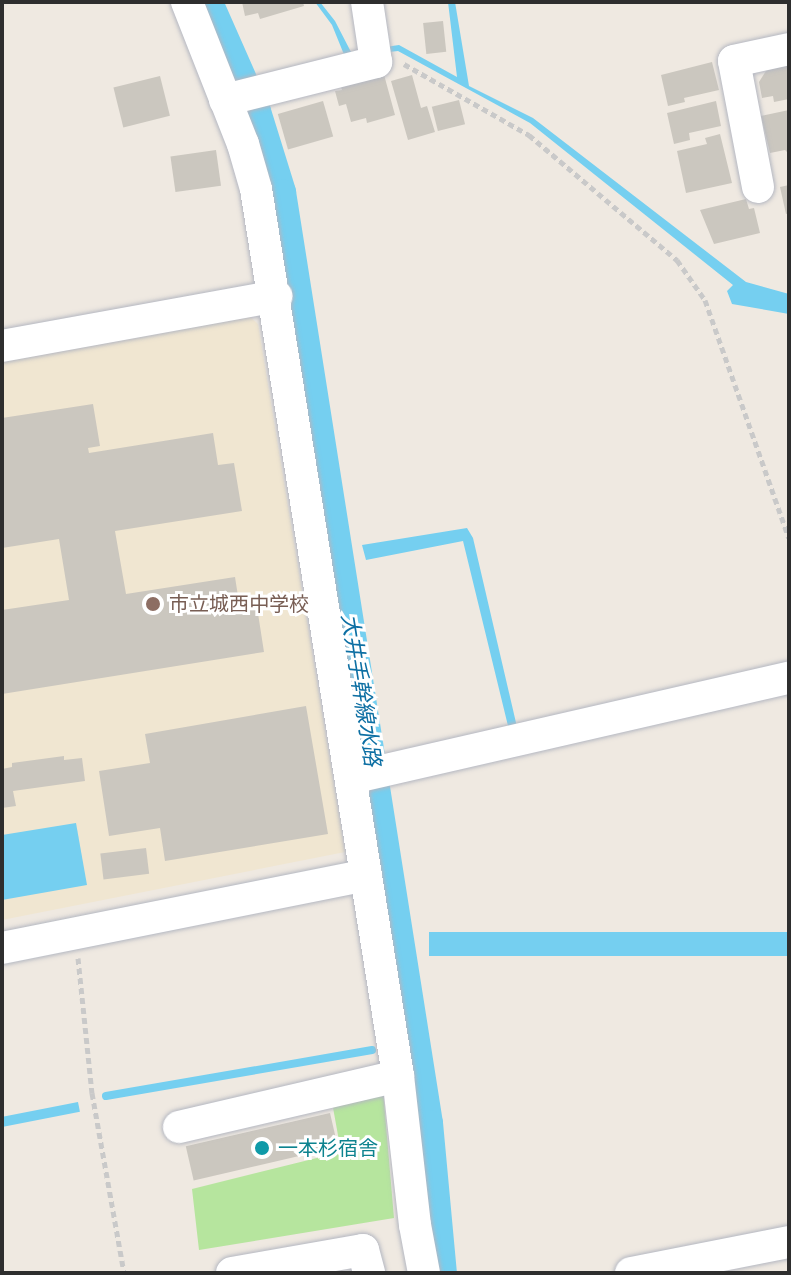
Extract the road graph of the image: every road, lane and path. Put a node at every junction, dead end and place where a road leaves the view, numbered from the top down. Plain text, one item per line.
1 (187, 2) edge
2 (367, 2) edge
3 (789, 49) edge
4 (375, 54) junction
5 (243, 95) junction
6 (758, 187) dead end
7 (276, 296) junction
8 (2, 346) edge
9 (789, 538) edge
10 (789, 678) edge
11 (368, 774) junction
12 (366, 875) junction
13 (71, 934) junction
14 (2, 948) edge
15 (398, 1076) junction
16 (179, 1127) dead end
17 (789, 1242) edge
18 (124, 1273) edge
19 (232, 1273) edge
20 (369, 1273) edge
21 (424, 1273) edge
22 (631, 1273) edge

1 - 5 street
2 - 4 street
3 - 6 street
4 - 5 street
4 - 9 path
5 - 7 street
7 - 8 street
7 - 11 street
10 - 11 street
11 - 12 street
12 - 13 street
12 - 15 street
13 - 14 street
13 - 18 path
15 - 16 street
15 - 21 street
17 - 22 street
19 - 20 street

